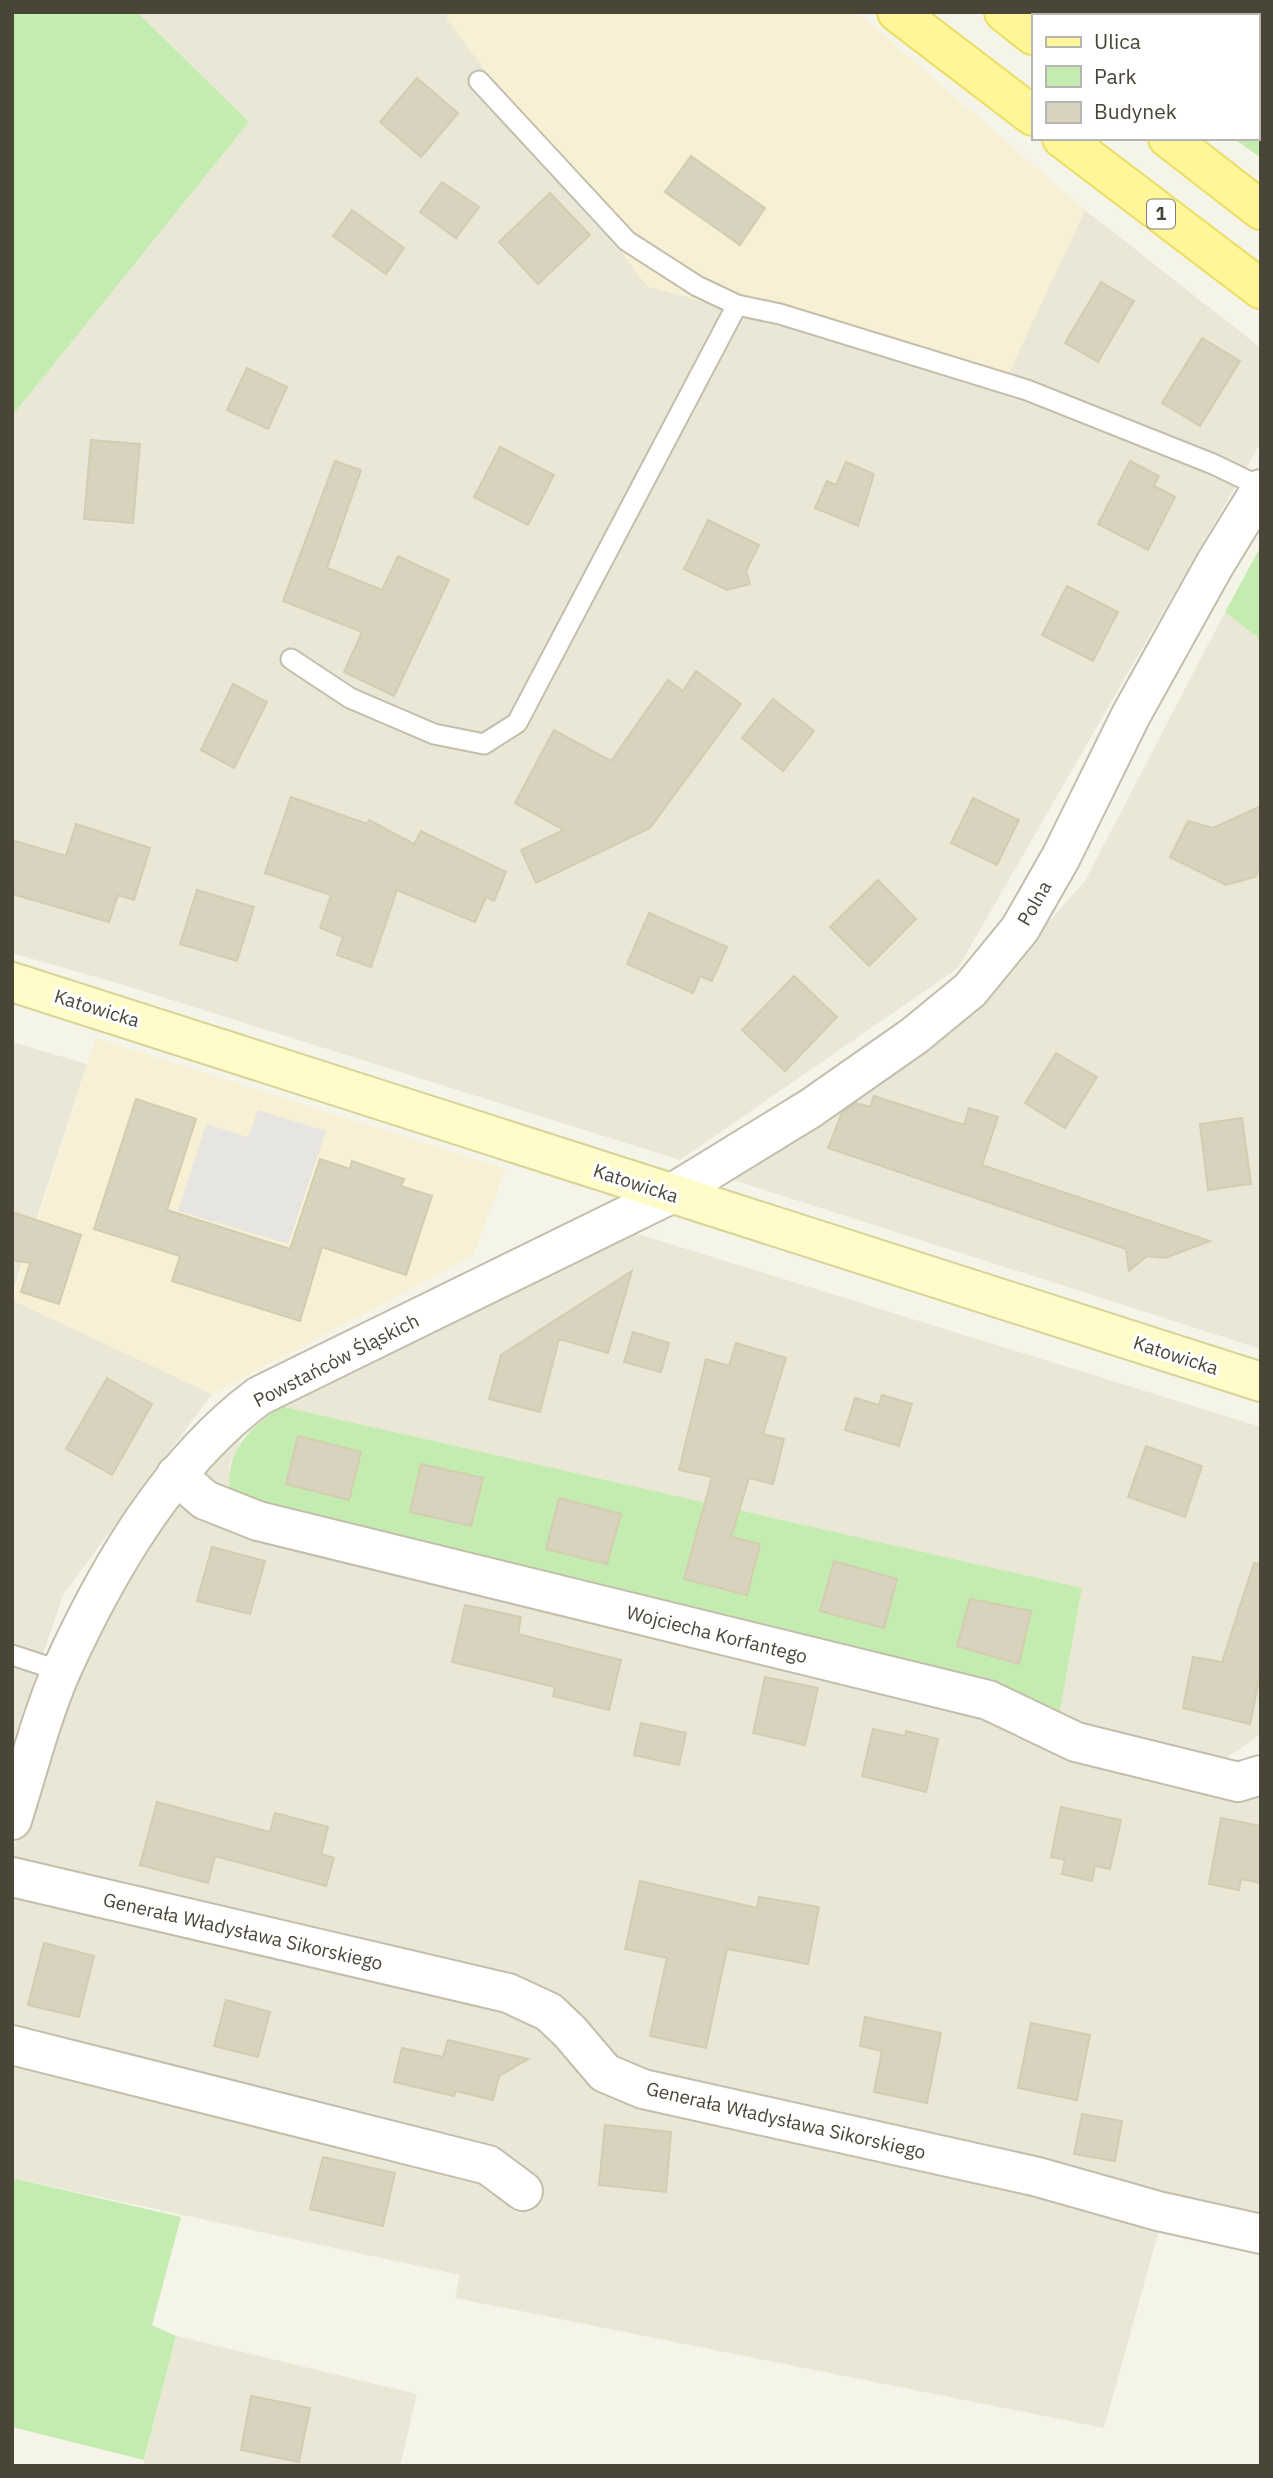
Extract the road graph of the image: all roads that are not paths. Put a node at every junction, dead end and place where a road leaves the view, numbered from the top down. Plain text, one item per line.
1 (897, 12) edge
2 (1004, 12) edge
3 (1032, 34) edge
4 (480, 81) dead end
5 (1032, 115) edge
6 (1065, 140) edge
7 (1171, 140) edge
8 (1261, 210) edge
9 (1261, 289) edge
10 (737, 305) junction
11 (1261, 488) edge
12 (292, 659) dead end
13 (12, 982) edge
14 (671, 1194) junction
15 (1261, 1382) edge
16 (176, 1475) junction
17 (12, 1655) edge
18 (61, 1671) junction
19 (1261, 1775) edge
20 (12, 1820) edge
21 (12, 1877) edge
22 (12, 2045) edge
23 (523, 2191) dead end
24 (1261, 2234) edge

1 - 5 main road
2 - 3 main road
4 - 10 lane
6 - 9 main road, 1
7 - 8 main road
10 - 11 lane
10 - 12 lane
11 - 14 street, Polna
13 - 14 street, Katowicka
14 - 15 street, Katowicka
14 - 16 street, Powstańców Śląskich
16 - 18 street, Powstańców Śląskich
16 - 19 street, Wojciecha Korfantego
17 - 18 lane
18 - 20 street, Powstańców Śląskich
21 - 24 street, Generała Władysława Sikorskiego
22 - 23 street

